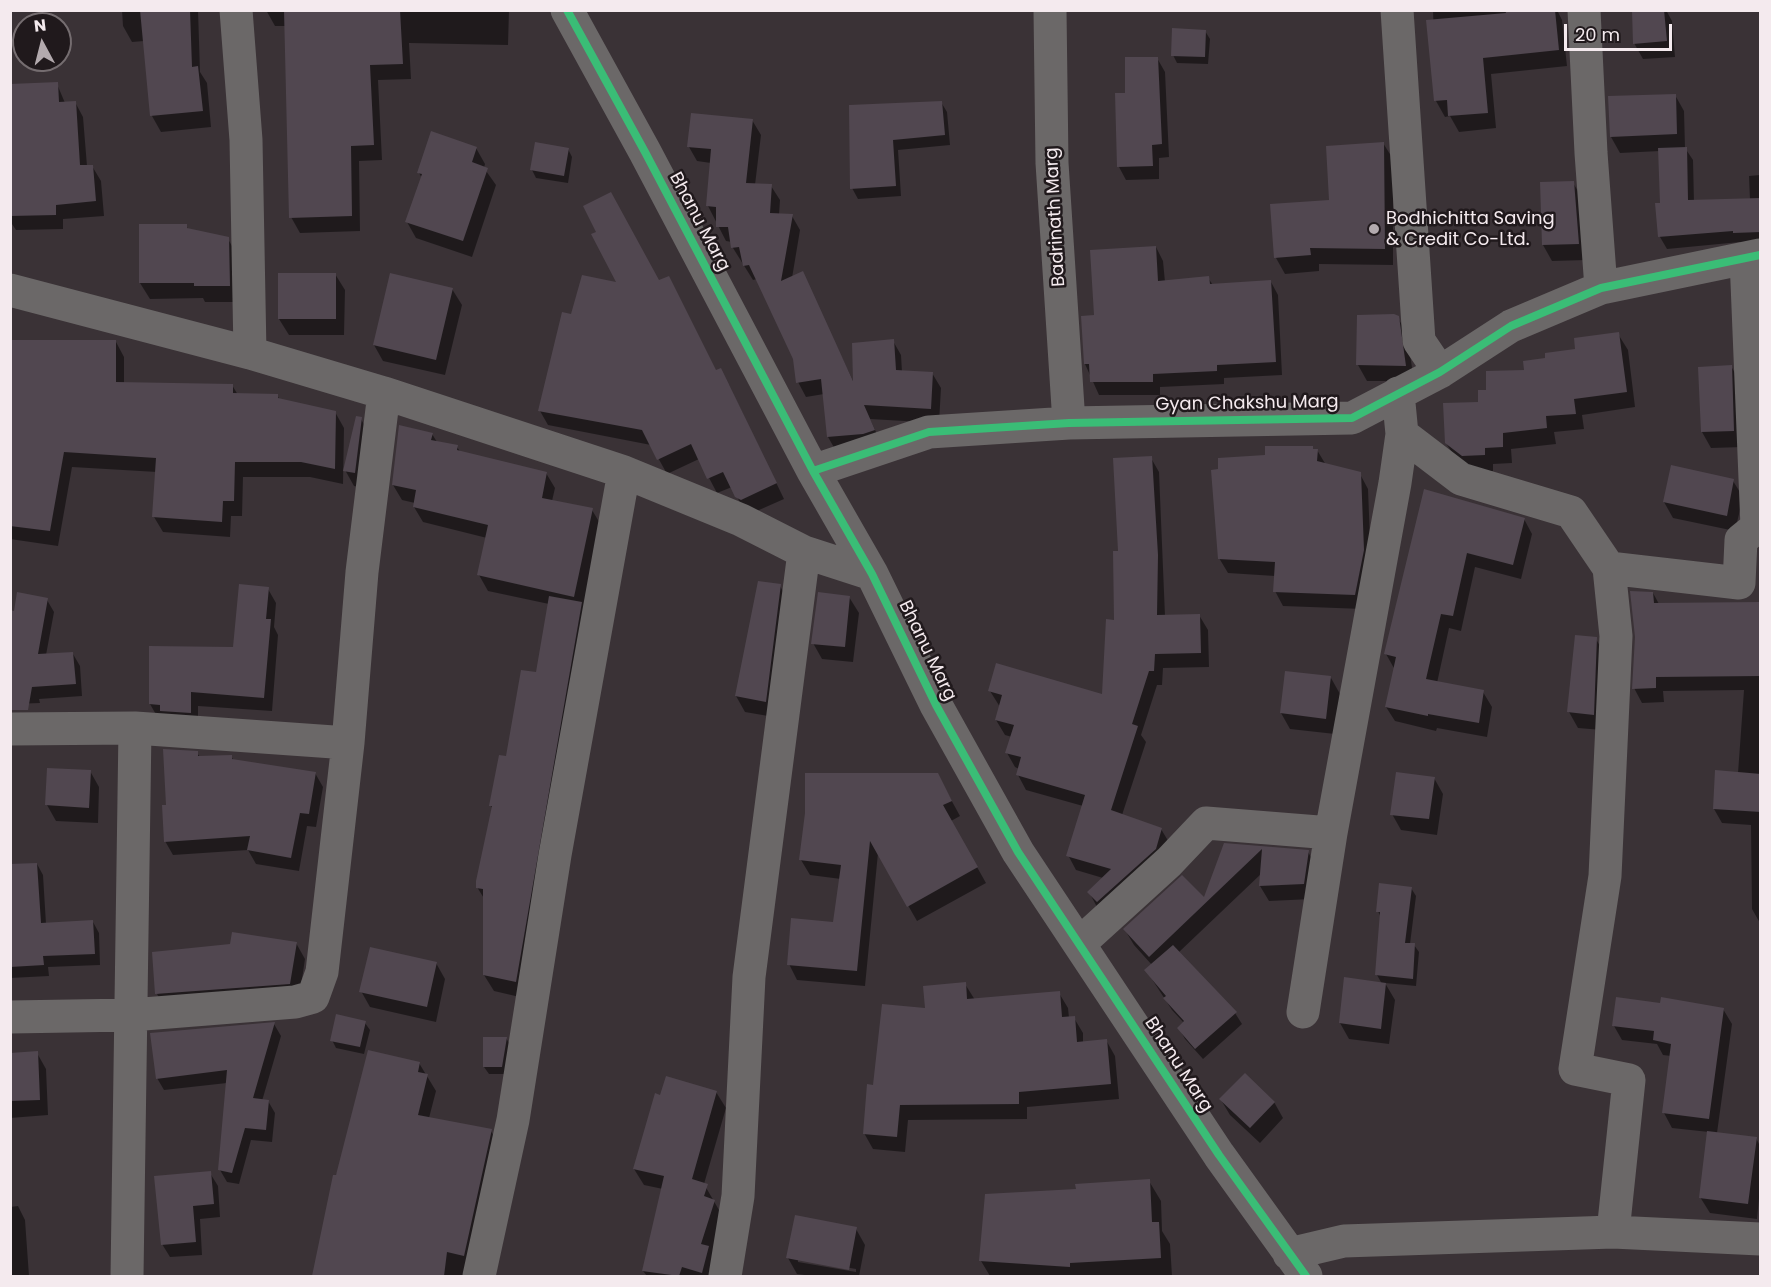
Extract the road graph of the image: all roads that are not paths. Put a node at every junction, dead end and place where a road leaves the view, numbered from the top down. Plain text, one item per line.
1 (236, 10) edge
2 (567, 10) edge
3 (1050, 10) edge
4 (1397, 10) edge
5 (1584, 10) edge
6 (1753, 256) edge
7 (1601, 288) junction
8 (10, 290) edge
9 (250, 353) junction
10 (1440, 372) junction
11 (384, 393) junction
12 (1398, 393) junction
13 (1069, 423) junction
14 (1402, 434) junction
15 (813, 471) junction
16 (624, 472) junction
17 (1759, 528) edge
18 (804, 552) junction
19 (1609, 568) junction
20 (872, 574) junction
21 (135, 728) junction
22 (10, 729) edge
23 (348, 743) junction
24 (1331, 833) junction
25 (1080, 943) junction
26 (1303, 1012) dead end
27 (131, 1015) junction
28 (10, 1017) edge
29 (1613, 1232) junction
30 (1761, 1239) edge
31 (1298, 1265) edge
32 (127, 1276) edge
33 (479, 1276) edge
34 (725, 1276) edge

1 - 9 street
2 - 15 street, Bhanu Marg
3 - 13 street, Badrinath Marg
4 - 10 street
5 - 7 street
6 - 7 street, Gyan Chakshu Marg
6 - 17 street
7 - 10 street, Gyan Chakshu Marg
8 - 9 street
9 - 11 street
10 - 12 street, Gyan Chakshu Marg
11 - 16 street
11 - 23 street
12 - 13 street, Gyan Chakshu Marg
12 - 14 street
13 - 15 street, Gyan Chakshu Marg
14 - 19 street
14 - 24 street
15 - 20 street, Bhanu Marg
16 - 18 street
16 - 33 street
17 - 19 street
18 - 20 street
18 - 34 street
19 - 29 street
20 - 25 street, Bhanu Marg
21 - 22 street
21 - 23 street
21 - 27 street
23 - 27 street
24 - 25 street
24 - 26 street
25 - 31 street, Bhanu Marg
27 - 28 street
27 - 32 street
29 - 30 street
29 - 31 street

